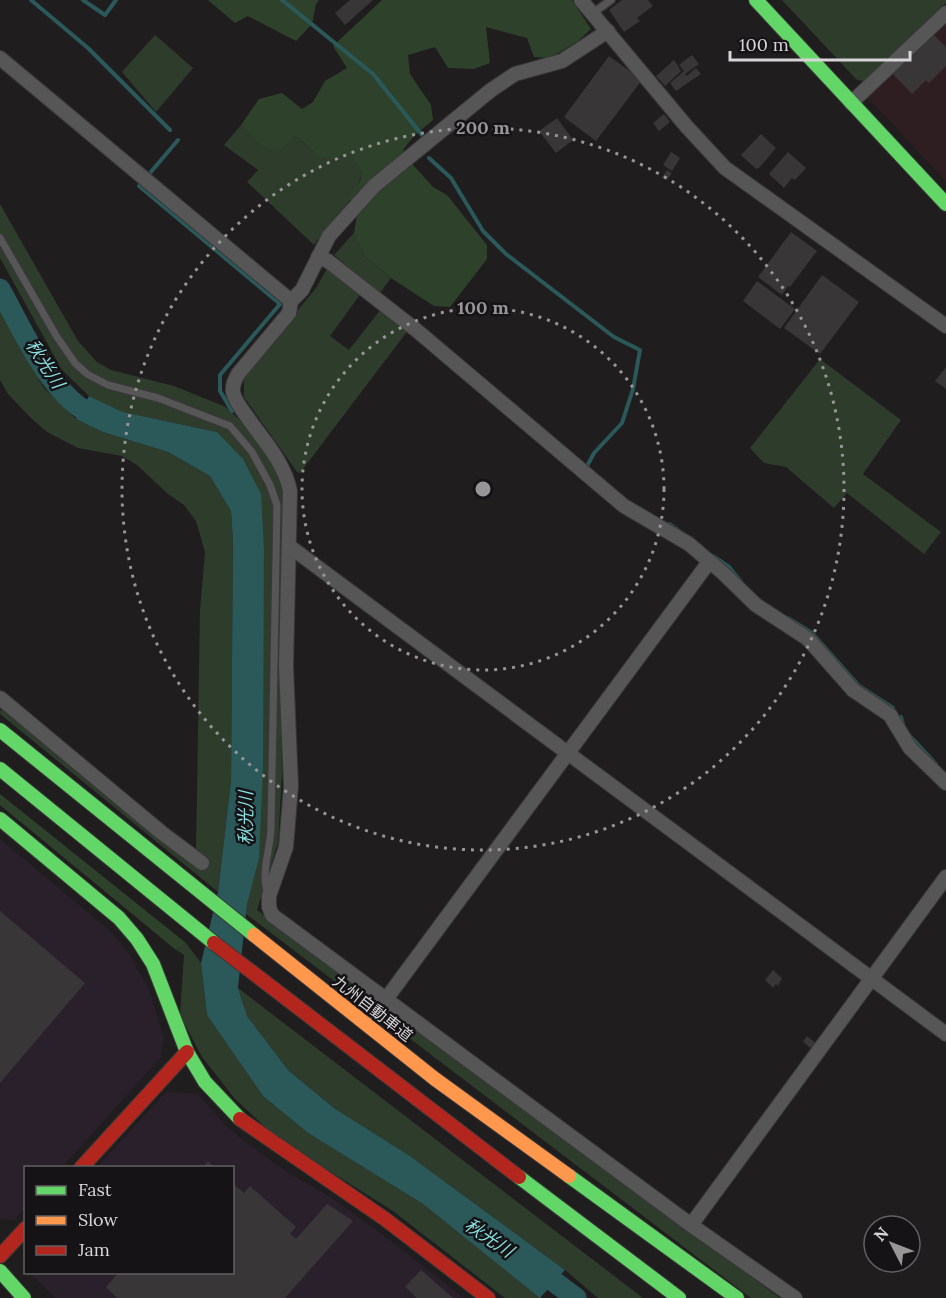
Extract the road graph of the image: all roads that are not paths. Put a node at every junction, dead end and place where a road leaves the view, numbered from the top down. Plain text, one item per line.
1 (581, 0) edge
2 (611, 0) edge
3 (756, 0) edge
4 (593, 13) junction
5 (946, 13) edge
6 (608, 31) junction
7 (0, 58) edge
8 (851, 103) junction
9 (946, 204) edge
10 (0, 238) edge
11 (318, 257) junction
12 (291, 301) junction
13 (946, 326) edge
14 (289, 546) junction
15 (709, 561) junction
16 (0, 698) edge
17 (0, 730) edge
18 (568, 753) junction
19 (0, 769) edge
20 (946, 783) edge
21 (0, 819) edge
22 (202, 862) dead end
23 (946, 877) edge
24 (268, 896) junction
25 (872, 978) junction
26 (386, 998) junction
27 (375, 1014) dead end
28 (946, 1034) edge
29 (187, 1052) junction
30 (82, 1166) edge
31 (691, 1225) junction
32 (24, 1230) edge
33 (0, 1256) edge
34 (0, 1271) edge
35 (24, 1298) edge
36 (488, 1298) edge
37 (679, 1298) edge
38 (737, 1298) edge
39 (795, 1298) edge

1 - 4 street
2 - 4 lane
3 - 8 main road
4 - 6 street
5 - 8 street
6 - 11 street
6 - 13 street
7 - 12 street
8 - 9 main road
10 - 24 lane
11 - 12 street
11 - 15 street
12 - 14 street
14 - 18 street
14 - 24 street
15 - 18 street
15 - 20 street
16 - 22 street
17 - 38 main road, 九州自動車道
18 - 25 street
18 - 26 street
19 - 37 main road
21 - 29 main road
23 - 25 street
24 - 26 street
25 - 28 street
25 - 31 street
26 - 27 street
26 - 31 street
29 - 30 main road
29 - 36 main road
31 - 39 street
32 - 33 main road
34 - 35 main road

